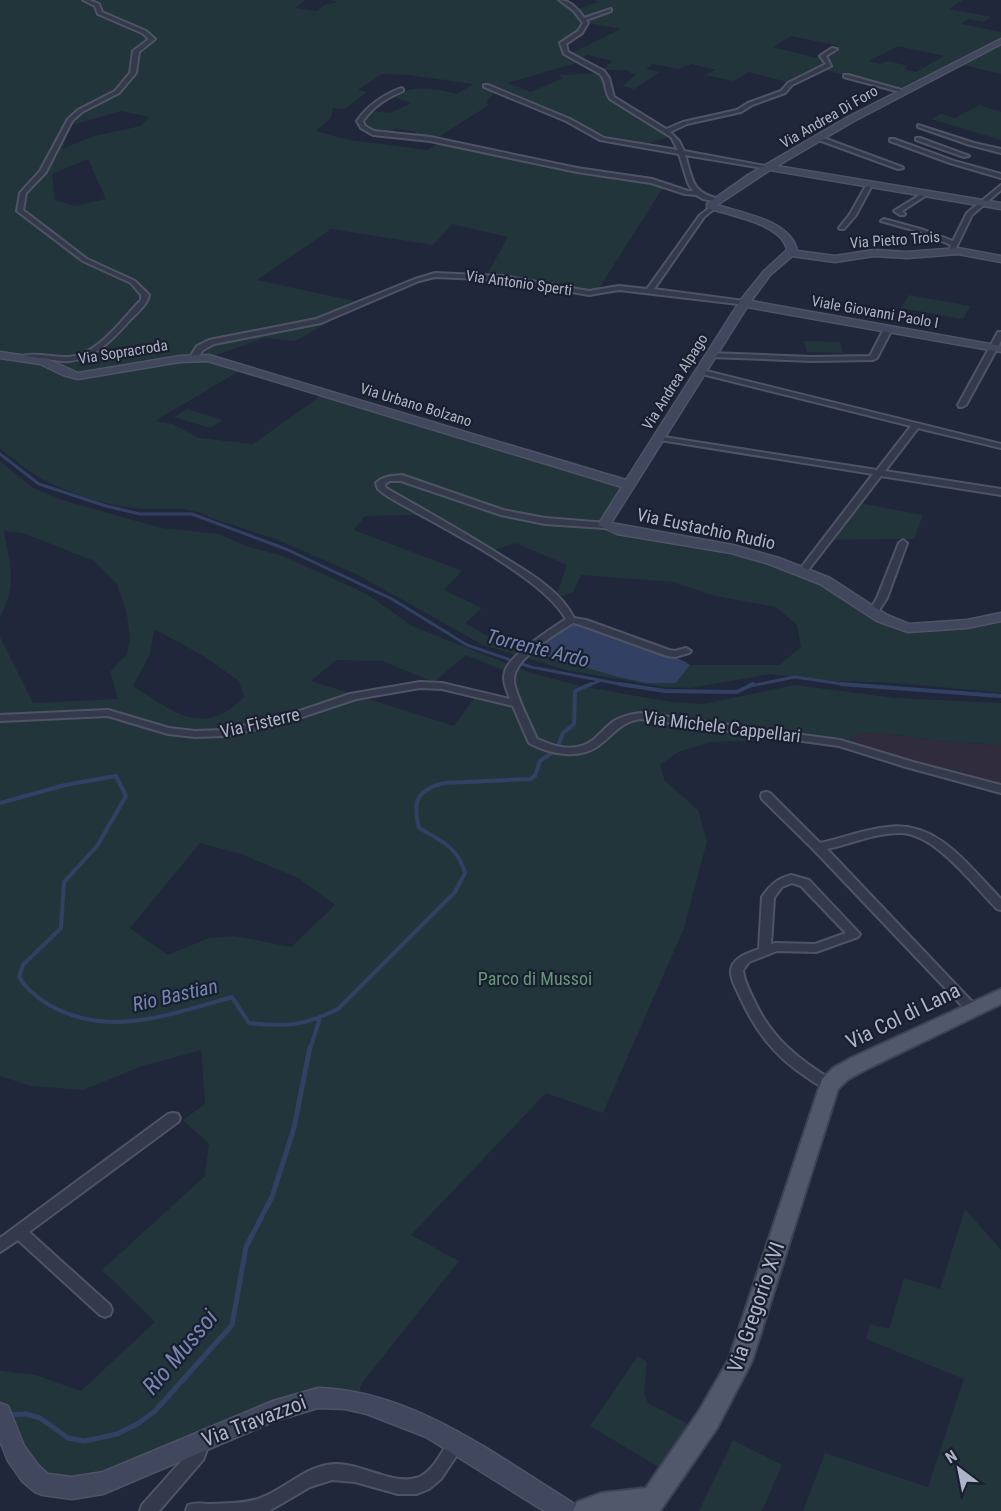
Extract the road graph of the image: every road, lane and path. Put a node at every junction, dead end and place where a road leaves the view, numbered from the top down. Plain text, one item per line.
1 (85, 0) edge
2 (561, 0) edge
3 (609, 10) dead end
4 (585, 20) junction
5 (1001, 41) edge
6 (834, 49) dead end
7 (846, 76) dead end
8 (486, 87) dead end
9 (401, 90) dead end
10 (902, 91) junction
11 (920, 126) dead end
12 (667, 131) junction
13 (818, 138) junction
14 (918, 139) dead end
15 (892, 140) dead end
16 (990, 148) junction
17 (681, 151) junction
18 (1001, 151) edge
19 (966, 156) junction
20 (952, 162) junction
21 (768, 167) junction
22 (900, 168) dead end
23 (1001, 176) edge
24 (869, 185) junction
25 (1001, 187) edge
26 (697, 193) junction
27 (925, 194) junction
28 (980, 202) junction
29 (715, 204) junction
30 (1001, 206) edge
31 (902, 214) dead end
32 (884, 220) dead end
33 (842, 228) dead end
34 (954, 247) junction
35 (791, 253) junction
36 (1001, 259) edge
37 (649, 291) junction
38 (744, 303) junction
39 (888, 329) junction
40 (1001, 334) edge
41 (998, 348) edge
42 (0, 355) edge
43 (711, 355) junction
44 (194, 357) junction
45 (25, 358) junction
46 (701, 371) junction
47 (962, 405) dead end
48 (916, 425) junction
49 (660, 438) junction
50 (1001, 447) edge
51 (880, 472) junction
52 (630, 485) junction
53 (1001, 492) edge
54 (604, 525) junction
55 (903, 543) dead end
56 (803, 571) junction
57 (873, 613) junction
58 (1001, 617) edge
59 (571, 620) junction
60 (686, 651) dead end
61 (517, 704) junction
62 (0, 718) edge
63 (1001, 789) edge
64 (766, 796) dead end
65 (818, 847) junction
66 (1001, 906) edge
67 (765, 951) junction
68 (1001, 996) edge
69 (972, 1009) junction
70 (829, 1085) junction
71 (173, 1118) dead end
72 (19, 1232) junction
73 (0, 1246) edge
74 (105, 1310) dead end
75 (4, 1431) edge
76 (202, 1440) junction
77 (457, 1443) junction
78 (649, 1504) edge
79 (585, 1510) edge
80 (148, 1511) edge
81 (194, 1511) edge
82 (206, 1511) edge
83 (212, 1511) edge

1 - 45 street, Via Sopracroda
2 - 4 street
3 - 4 street
4 - 12 street
5 - 10 street, Via Andrea Di Foro
6 - 12 street
7 - 10 street, Via Andrea Di Foro
8 - 17 street, Via Andrea Di Foro
9 - 26 street
10 - 13 street, Via Andrea Di Foro
11 - 16 street
12 - 17 street
13 - 21 street, Via Andrea Di Foro
13 - 22 street
14 - 19 street
15 - 20 street
16 - 18 street
16 - 19 street
17 - 21 street, Via Andrea Di Foro
17 - 26 street
19 - 20 street
20 - 23 street
21 - 24 street
21 - 29 street, Via Andrea Di Foro
24 - 27 street
24 - 33 street
25 - 28 street
26 - 29 street
27 - 28 street
27 - 31 street
28 - 30 street
28 - 34 street
29 - 35 street
29 - 37 street
32 - 34 street
34 - 35 street, Via Pietro Trois
34 - 36 street, Via Pietro Trois
35 - 38 street, Via Andrea Alpago
37 - 38 street, Via Antonio Sperti
37 - 44 street, Via Antonio Sperti
38 - 39 street, Viale Giovanni Paolo I
38 - 43 street, Via Andrea Alpago
39 - 41 street, Viale Giovanni Paolo I
39 - 43 street
40 - 41 street
41 - 47 street
42 - 45 street, Via Sopracroda
43 - 46 street, Via Andrea Alpago
44 - 45 street, Via Sopracroda
44 - 52 street, Via Urbano Bolzano
46 - 48 street
46 - 49 street, Via Andrea Alpago
48 - 50 street
48 - 51 street
49 - 51 street
49 - 52 street, Via Andrea Alpago
51 - 53 street
51 - 56 street
52 - 54 street, Via Andrea Alpago
54 - 56 street, Via Eustachio Rudio
54 - 59 street
55 - 57 street
56 - 57 street, Via Eustachio Rudio
57 - 58 street, Via Eustachio Rudio
59 - 60 street
59 - 61 street, Via Michele Cappellari
61 - 62 street, Via Fisterre
61 - 63 street, Via Michele Cappellari
64 - 65 street
65 - 66 street
65 - 69 street
67 - 67 street
67 - 70 street
68 - 69 main road, Via Col di Lana
69 - 70 main road, Via Col di Lana
70 - 78 main road, Via Gregorio XVI
71 - 72 street
72 - 73 street
72 - 74 street
75 - 76 street, Via Travazzoi
76 - 77 street, Via Travazzoi
76 - 80 street
77 - 79 street, Via Travazzoi
77 - 83 street
78 - 79 main road
81 - 82 street

